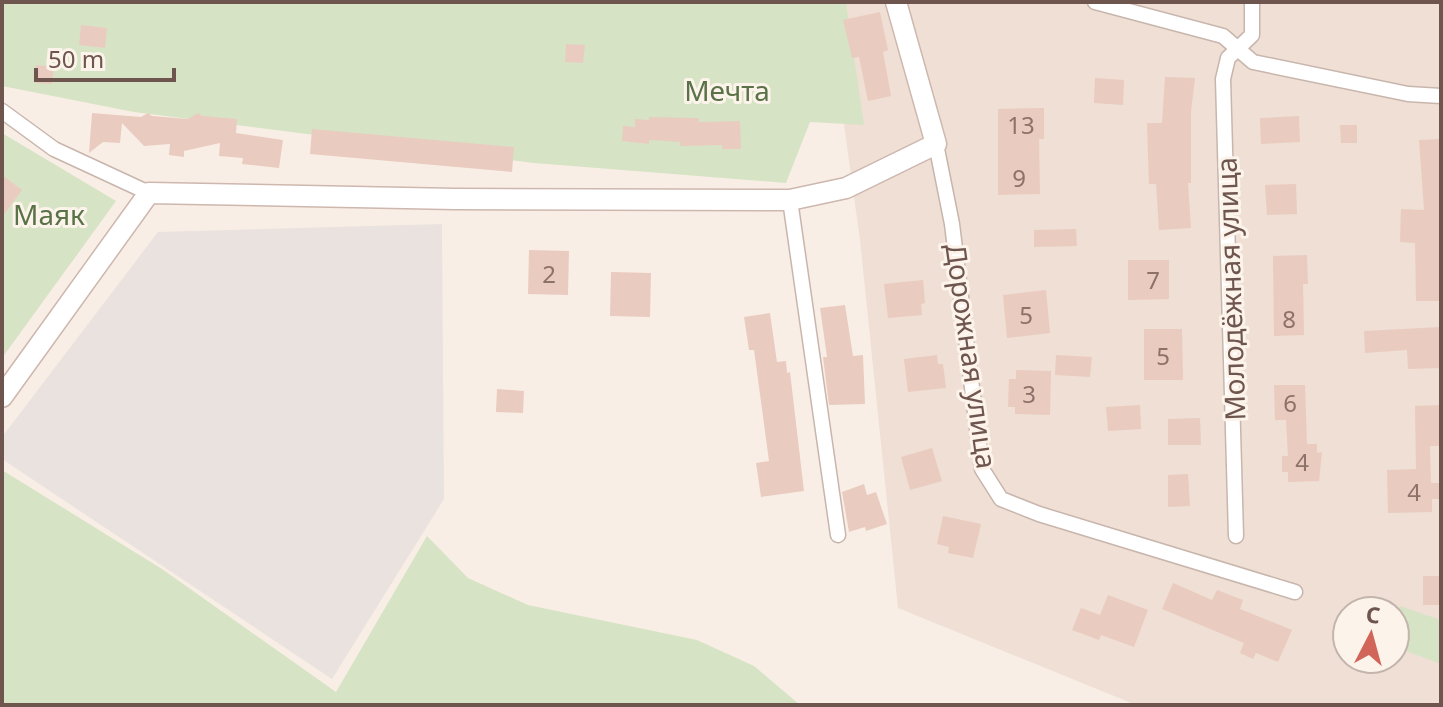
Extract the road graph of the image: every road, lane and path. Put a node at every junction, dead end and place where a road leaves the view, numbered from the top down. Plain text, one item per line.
1 (896, 2) edge
2 (1095, 2) edge
3 (1252, 2) edge
4 (1239, 48) junction
5 (1441, 96) edge
6 (2, 111) edge
7 (936, 144) junction
8 (149, 193) junction
9 (790, 200) junction
10 (2, 397) edge
11 (838, 535) dead end
12 (1236, 536) dead end
13 (1295, 592) dead end

1 - 7 street
2 - 4 street
3 - 4 street, Молодёжная улица
4 - 5 street
4 - 12 street, Молодёжная улица
6 - 8 street
7 - 9 street
7 - 13 street, Дорожная улица
8 - 9 street
8 - 10 street
9 - 11 street

